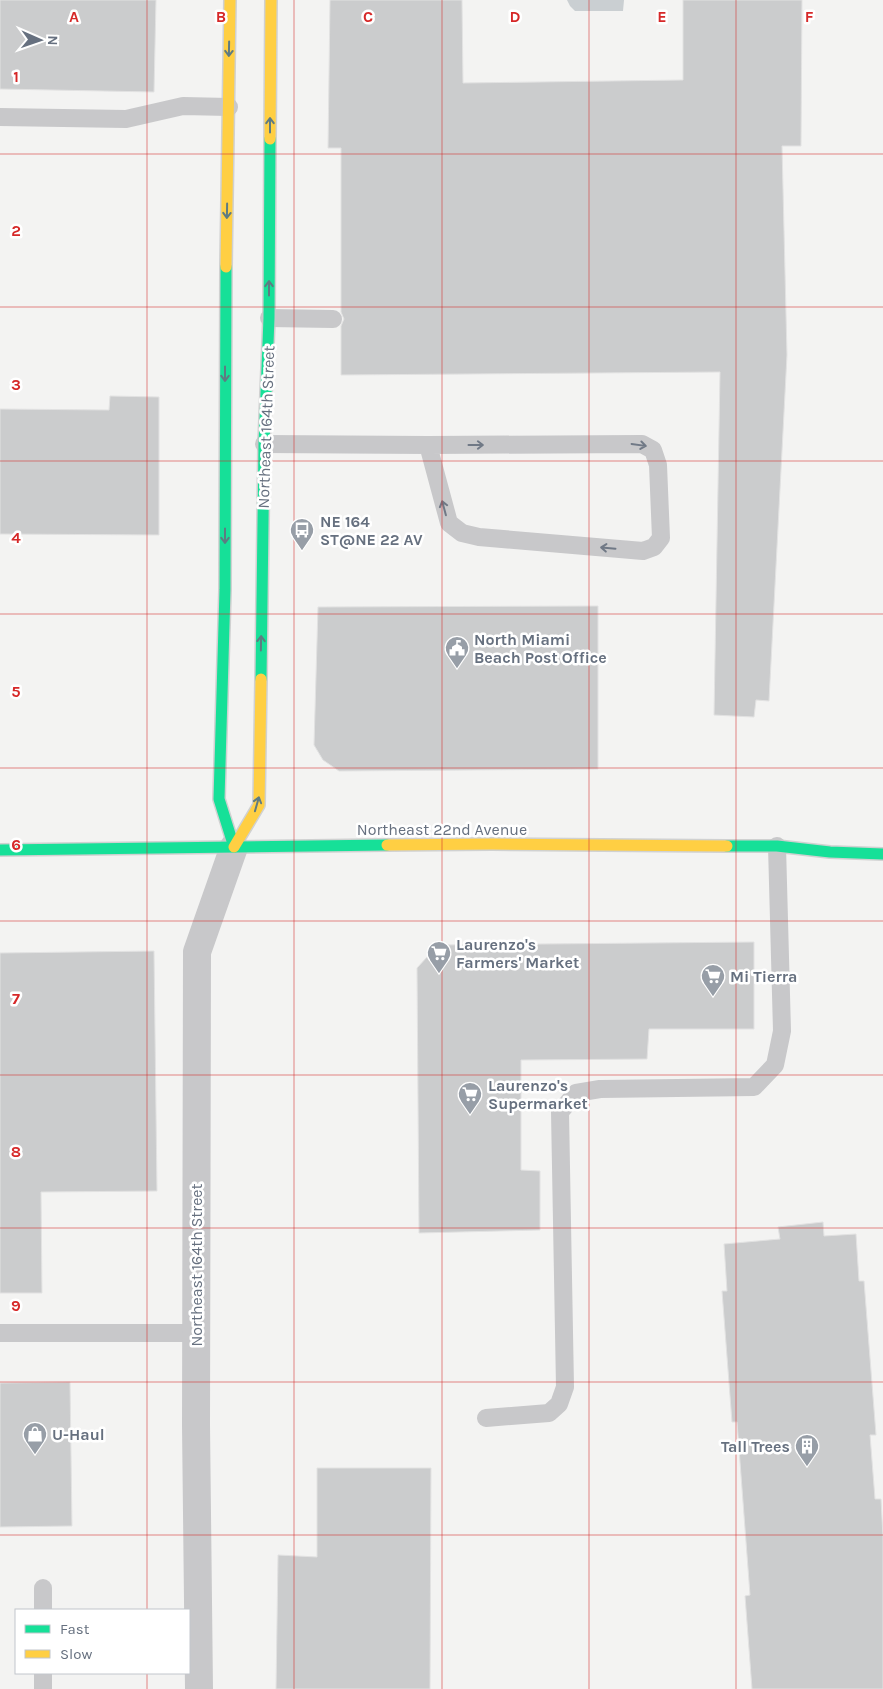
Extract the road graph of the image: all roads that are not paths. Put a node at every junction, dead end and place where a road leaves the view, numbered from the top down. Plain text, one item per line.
1 (230, 0) edge
2 (270, 0) edge
3 (229, 107) junction
4 (0, 117) edge
5 (269, 318) junction
6 (333, 319) dead end
7 (264, 444) junction
8 (428, 445) junction
9 (777, 846) junction
10 (234, 847) junction
11 (0, 850) edge
12 (883, 854) edge
13 (0, 1333) edge
14 (196, 1333) junction
15 (486, 1418) dead end
16 (43, 1588) dead end
17 (43, 1609) edge
18 (43, 1674) edge
19 (43, 1689) edge
20 (199, 1689) edge

1 -> 3 street
5 -> 2 street, Northeast 164th Street
3 - 4 lane
3 -> 10 street
5 - 6 lane
5 - 7 street, Northeast 164th Street
7 - 8 lane
10 -> 7 street, Northeast 164th Street
8 -> 8 lane
9 - 10 street, Northeast 22nd Avenue
9 - 12 street, Northeast 22nd Avenue
9 - 15 lane
10 - 11 street, Northeast 22nd Avenue
10 - 14 street, Northeast 164th Street
13 - 14 lane
14 - 20 street, Northeast 164th Street
16 - 17 lane
18 - 19 lane

